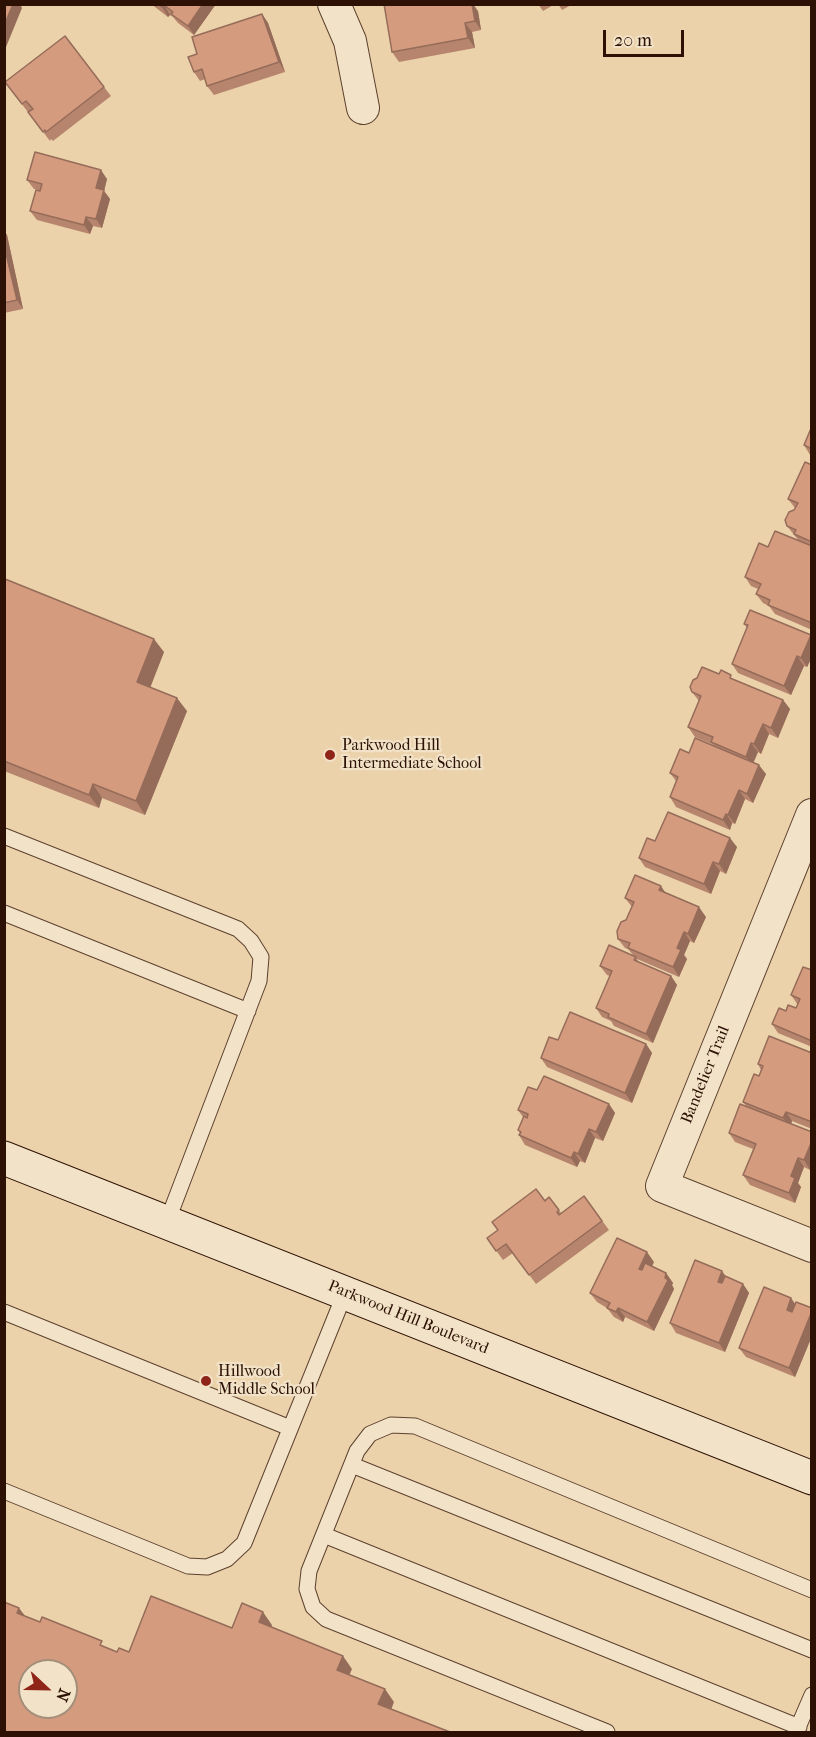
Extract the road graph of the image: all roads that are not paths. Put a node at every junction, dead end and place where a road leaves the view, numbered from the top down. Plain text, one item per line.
1 (334, 4) edge
2 (363, 108) dead end
3 (812, 815) edge
4 (4, 836) edge
5 (4, 912) edge
6 (248, 1011) junction
7 (4, 1158) edge
8 (167, 1222) junction
9 (812, 1246) edge
10 (345, 1293) junction
11 (4, 1312) edge
12 (290, 1428) junction
13 (352, 1466) junction
14 (812, 1478) edge
15 (4, 1491) edge
16 (324, 1535) junction
17 (812, 1590) edge
18 (812, 1650) edge
19 (812, 1695) edge
20 (798, 1730) edge
21 (607, 1732) edge

1 - 2 street
3 - 9 street, Bandelier Trail
4 - 6 lane
5 - 6 lane
6 - 8 lane
7 - 8 street, Parkwood Hill Boulevard
8 - 10 street, Parkwood Hill Boulevard
10 - 12 lane
10 - 14 street, Parkwood Hill Boulevard
11 - 12 lane
12 - 15 lane
13 - 16 lane
13 - 17 lane
13 - 18 lane
16 - 20 lane
16 - 21 lane
19 - 20 lane

